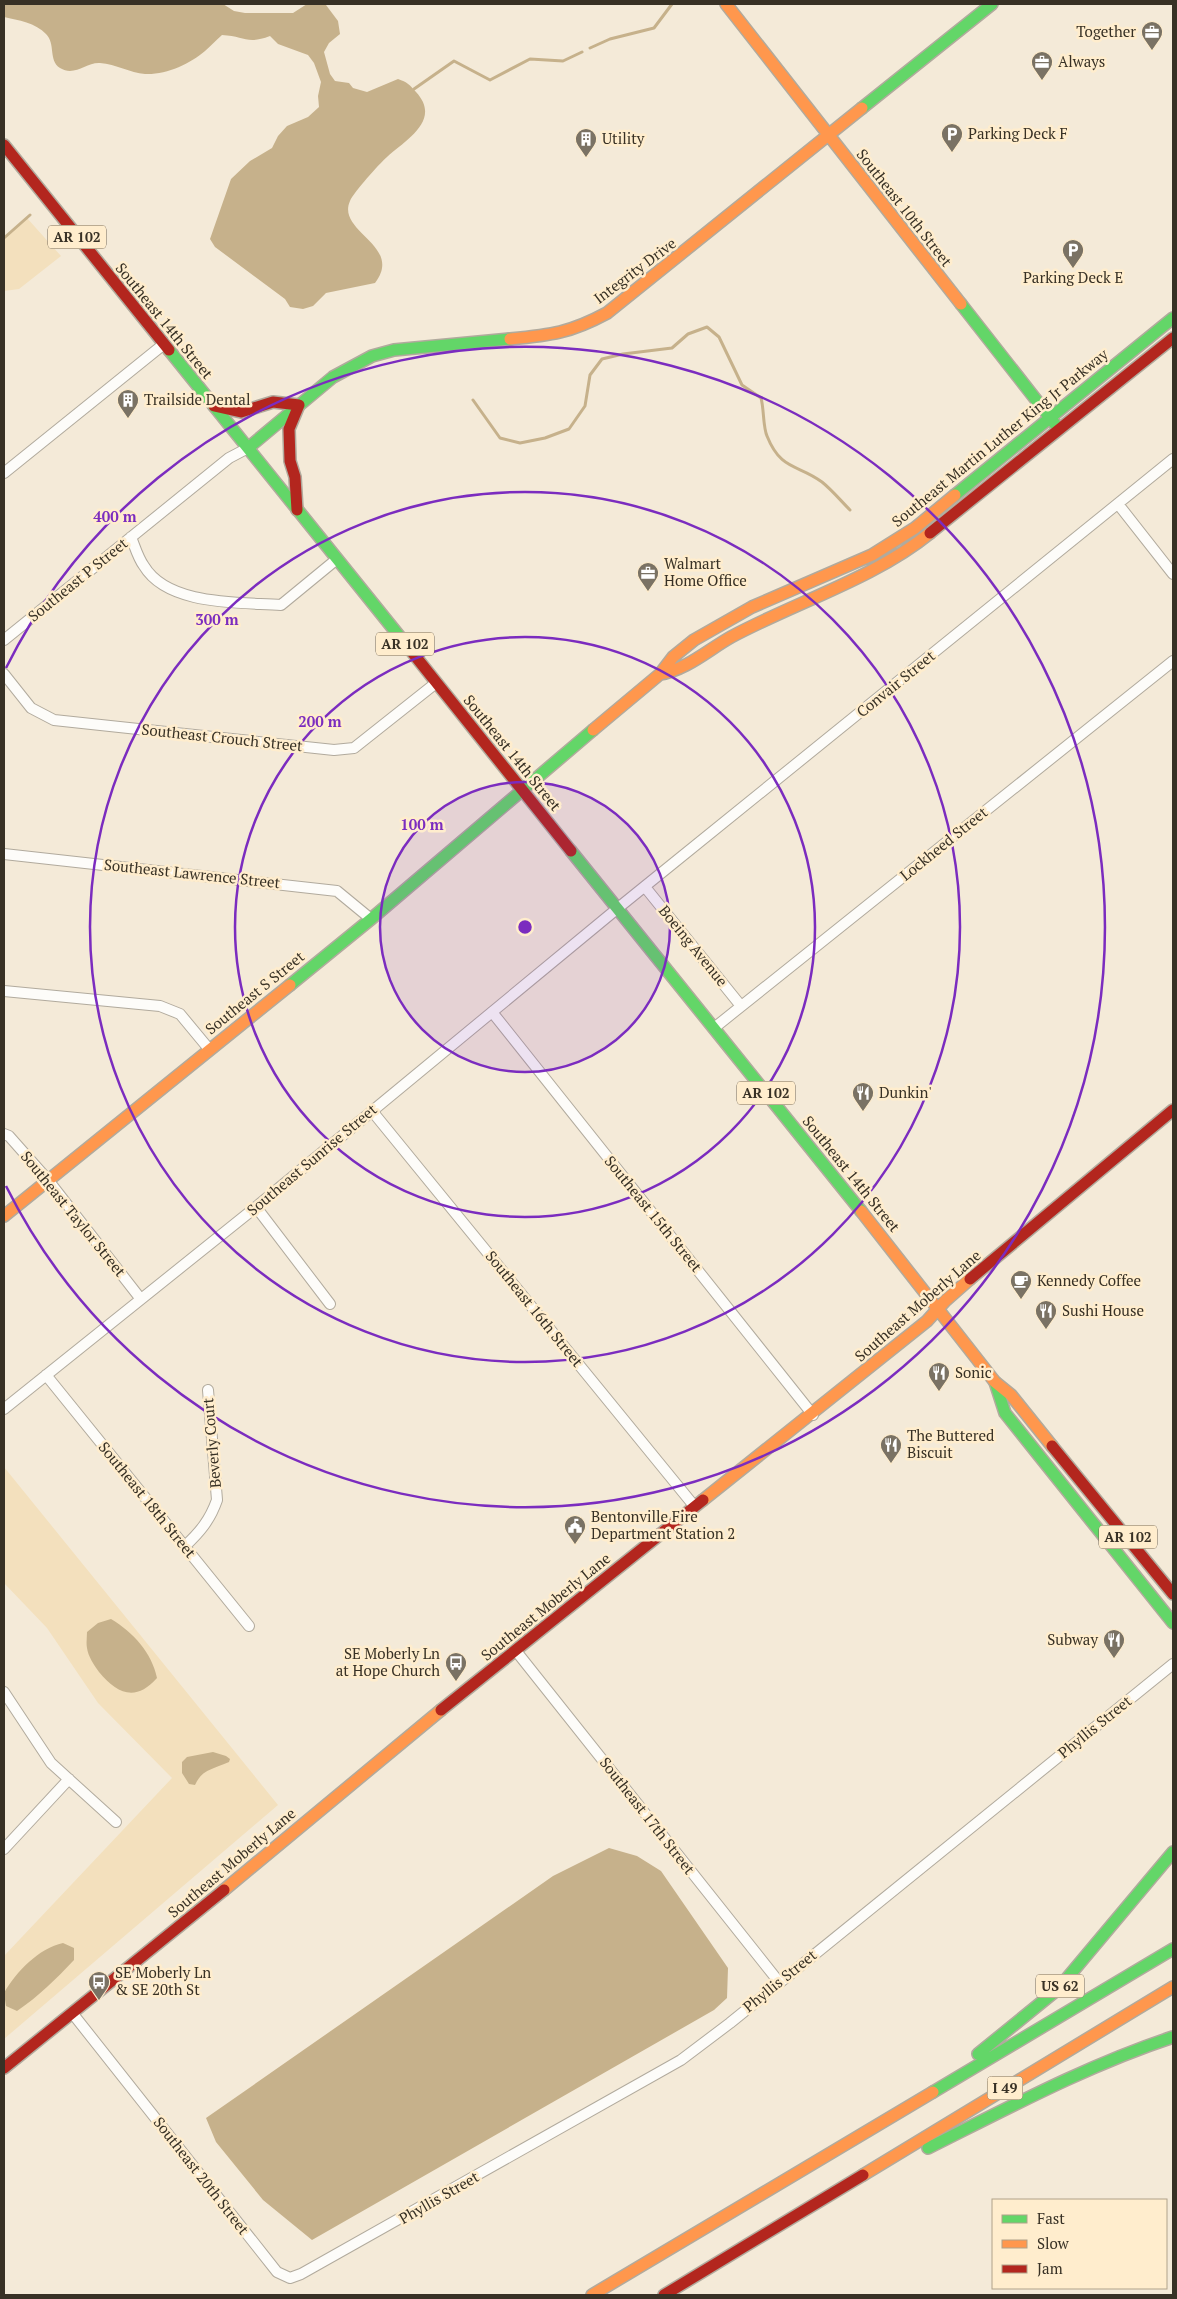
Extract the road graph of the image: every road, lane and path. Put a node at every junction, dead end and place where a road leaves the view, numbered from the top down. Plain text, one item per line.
1 (726, 4) edge
2 (992, 4) edge
3 (829, 136) junction
4 (4, 145) edge
5 (1173, 318) edge
6 (1173, 338) edge
7 (164, 344) junction
8 (298, 404) junction
9 (214, 406) junction
10 (1050, 418) junction
11 (1059, 430) junction
12 (248, 448) junction
13 (1173, 459) edge
14 (4, 473) edge
15 (1118, 504) junction
16 (298, 510) junction
17 (131, 537) junction
18 (337, 559) junction
19 (1173, 574) edge
20 (4, 640) edge
21 (1173, 661) edge
22 (4, 674) edge
23 (660, 674) junction
24 (436, 682) junction
25 (522, 789) junction
26 (4, 854) edge
27 (645, 887) junction
28 (618, 908) junction
29 (370, 919) junction
30 (4, 991) edge
31 (741, 1006) junction
32 (492, 1012) junction
33 (714, 1028) junction
34 (209, 1049) junction
35 (1173, 1110) edge
36 (372, 1111) junction
37 (4, 1134) edge
38 (48, 1180) junction
39 (256, 1207) junction
40 (4, 1216) edge
41 (140, 1298) junction
42 (330, 1304) dead end
43 (937, 1309) junction
44 (46, 1375) junction
45 (995, 1382) junction
46 (208, 1390) dead end
47 (4, 1409) edge
48 (813, 1415) junction
49 (695, 1507) junction
50 (185, 1546) junction
51 (1173, 1594) edge
52 (1173, 1623) edge
53 (249, 1626) dead end
54 (516, 1651) junction
55 (1173, 1664) edge
56 (4, 1692) edge
57 (69, 1779) junction
58 (116, 1822) dead end
59 (4, 1849) edge
60 (1173, 1852) edge
61 (1173, 1949) edge
62 (778, 1982) junction
63 (1173, 1986) edge
64 (73, 2014) junction
65 (1173, 2037) edge
66 (4, 2068) edge
67 (924, 2096) junction
68 (836, 2190) junction
69 (352, 2247) joint
70 (592, 2295) edge
71 (664, 2295) edge

1 - 3 main road, Southeast 10th Street
2 - 3 main road, Integrity Drive
3 - 8 main road, Integrity Drive
3 - 10 main road, Southeast 10th Street
4 - 7 main road, Southeast 14th Street / AR 102
5 - 10 main road, Southeast Martin Luther King Jr Parkway
6 - 11 main road, Southeast Martin Luther King Jr Parkway
7 - 9 main road, Southeast 14th Street / AR 102
7 - 14 street
8 - 9 main road
8 - 12 main road, Integrity Drive
8 - 16 main road
9 - 12 main road, Southeast 14th Street / AR 102
10 - 11 main road, Southeast 10th Street
10 - 23 main road, Southeast Martin Luther King Jr Parkway
11 - 23 main road, Southeast Martin Luther King Jr Parkway
12 - 16 main road, Southeast 14th Street / AR 102
12 - 17 street, Southeast P Street
13 - 15 street, Convair Street
15 - 19 street
15 - 27 street, Convair Street
16 - 18 main road, Southeast 14th Street / AR 102
17 - 18 street
17 - 20 street, Southeast P Street
18 - 24 main road, Southeast 14th Street / AR 102
21 - 31 street, Lockheed Street
22 - 24 street, Southeast Crouch Street
23 - 25 main road, Southeast Martin Luther King Jr Parkway
24 - 25 main road, Southeast 14th Street / AR 102
25 - 28 main road, Southeast 14th Street / AR 102
25 - 29 main road, Southeast S Street
26 - 29 street, Southeast Lawrence Street
27 - 28 street, Convair Street
27 - 31 street, Boeing Avenue
28 - 32 street, Southeast Sunrise Street
28 - 33 main road, Southeast 14th Street / AR 102
29 - 34 main road, Southeast S Street
30 - 34 street
31 - 33 street, Lockheed Street
32 - 36 street, Southeast Sunrise Street
32 - 48 street, Southeast 15th Street
33 - 43 main road, Southeast 14th Street / AR 102
34 - 38 main road, Southeast S Street
35 - 43 main road, Southeast Moberly Lane
36 - 39 street, Southeast Sunrise Street
36 - 49 street, Southeast 16th Street
37 - 38 street, Southeast Taylor Street
38 - 40 main road, Southeast S Street
38 - 41 street, Southeast Taylor Street
39 - 41 street, Southeast Sunrise Street
39 - 42 street
41 - 44 street, Southeast Sunrise Street
43 - 45 main road, Southeast 14th Street / AR 102
43 - 48 main road, Southeast Moberly Lane
44 - 47 street, Southeast Sunrise Street
44 - 50 street, Southeast 18th Street
45 - 51 main road, Southeast 14th Street / AR 102
45 - 52 main road, Southeast 14th Street / AR 102
46 - 50 street, Beverly Court
48 - 49 main road, Southeast Moberly Lane
49 - 54 main road, Southeast Moberly Lane
50 - 53 street, Southeast 18th Street
54 - 62 street, Southeast 17th Street
54 - 64 main road, Southeast Moberly Lane
55 - 62 street, Phyllis Street
56 - 57 street
57 - 58 street
57 - 59 street
60 - 67 main road, US 62
61 - 67 main road, I 49
62 - 69 street, Phyllis Street
63 - 68 main road, I 49
64 - 66 main road, Southeast Moberly Lane
64 - 69 street, Southeast 20th Street
65 - 68 main road
67 - 70 main road, I 49
68 - 71 main road, I 49

